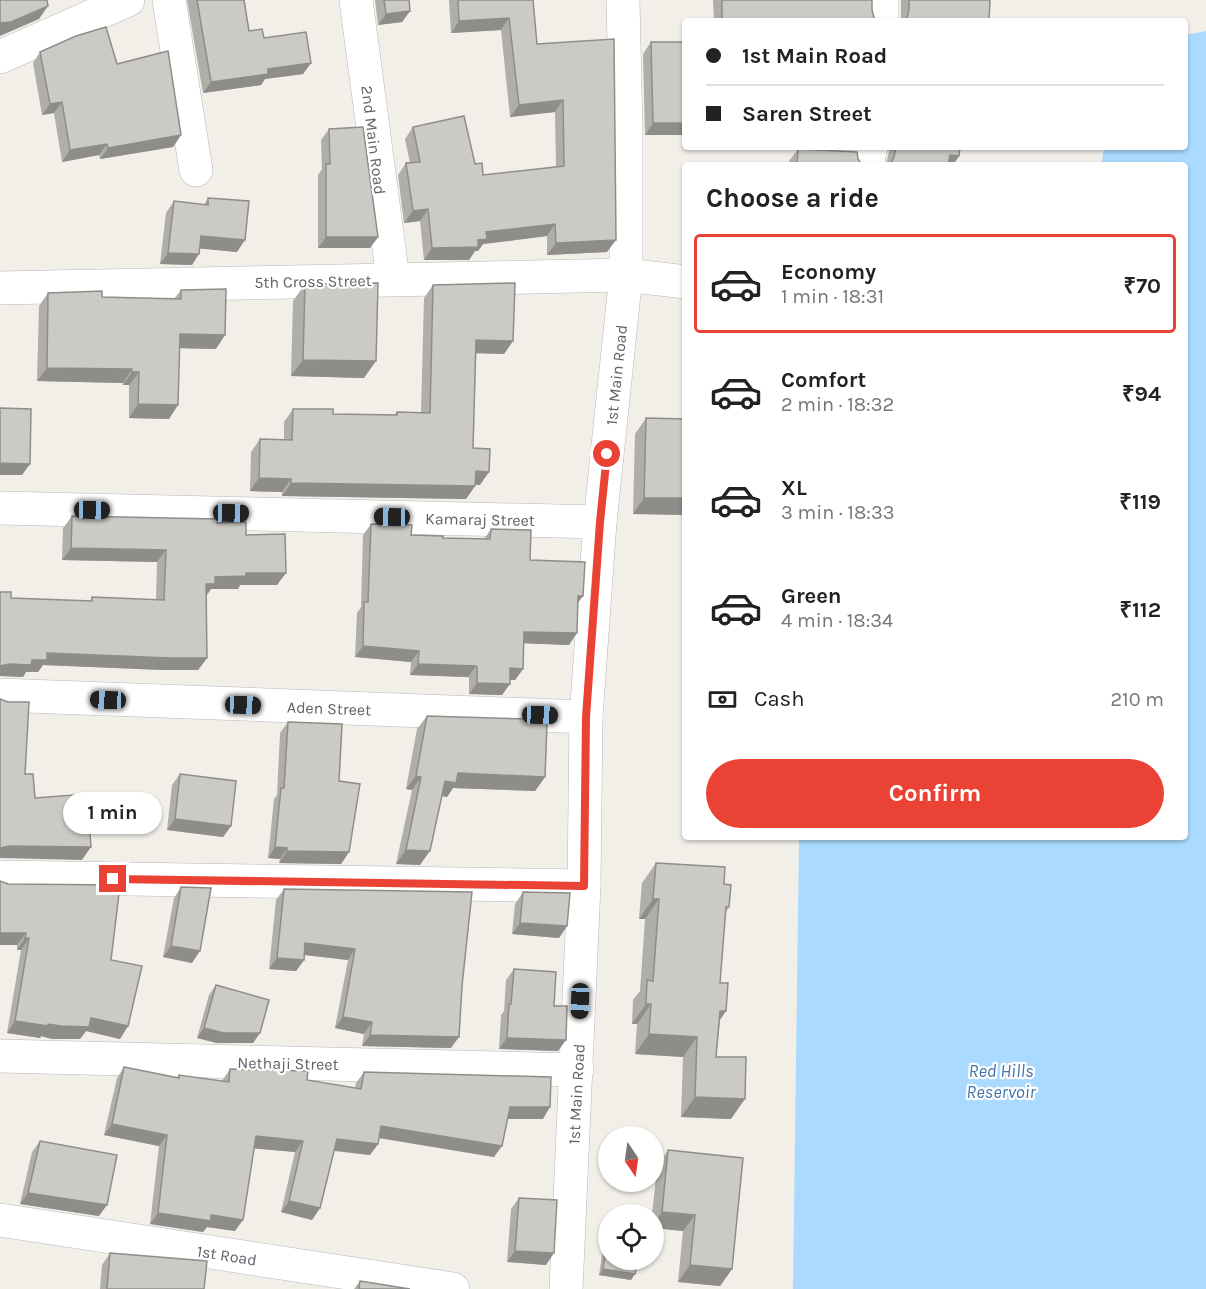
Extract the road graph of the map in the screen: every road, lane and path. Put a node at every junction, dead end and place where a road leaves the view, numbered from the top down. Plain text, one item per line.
1 (128, 0) edge
2 (170, 0) edge
3 (356, 0) edge
4 (623, 0) edge
5 (882, 0) edge
6 (882, 18) edge
7 (0, 57) edge
8 (196, 170) dead end
9 (627, 275) junction
10 (393, 279) junction
11 (682, 282) edge
12 (0, 288) edge
13 (0, 508) edge
14 (600, 522) junction
15 (0, 695) edge
16 (586, 717) junction
17 (0, 877) edge
18 (584, 886) junction
19 (0, 1056) edge
20 (577, 1070) junction
21 (0, 1220) edge
22 (453, 1289) edge
23 (566, 1289) edge

1 - 7 street
2 - 8 street
3 - 10 street, 2nd Main Road
4 - 9 street, 1st Main Road
5 - 6 street
9 - 10 street, 5th Cross Street
9 - 11 street, 5th Cross Street
9 - 14 street, 1st Main Road
10 - 12 street, 5th Cross Street
13 - 14 street, Kamaraj Street
14 - 16 street, 1st Main Road
15 - 16 street, Aden Street
16 - 18 street, 1st Main Road
17 - 18 street
18 - 20 street, 1st Main Road
19 - 20 street, Nethaji Street
20 - 23 street, 1st Main Road
21 - 22 street, 1st Road

